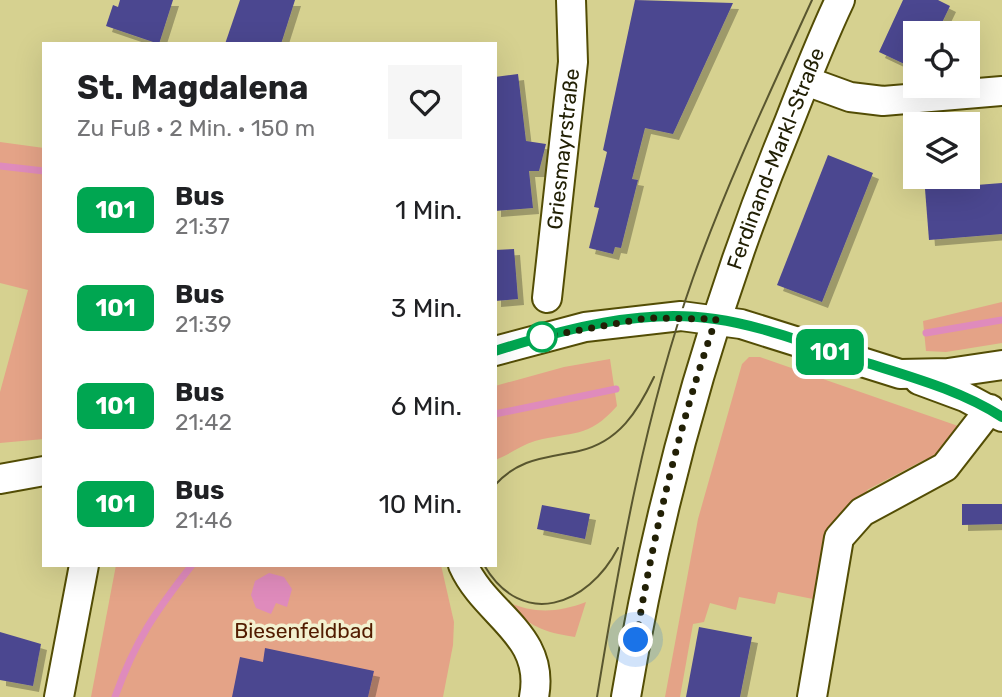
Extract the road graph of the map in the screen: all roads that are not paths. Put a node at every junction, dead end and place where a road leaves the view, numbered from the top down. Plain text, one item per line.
1 (571, 0) edge
2 (840, 0) edge
3 (806, 80) junction
4 (1002, 90) edge
5 (547, 298) dead end
6 (716, 319) junction
7 (497, 350) edge
8 (1002, 365) edge
9 (900, 374) junction
10 (996, 413) edge
11 (42, 471) edge
12 (0, 479) edge
13 (42, 490) edge
14 (0, 495) edge
15 (84, 567) edge
16 (464, 567) edge
17 (59, 697) edge
18 (534, 697) edge
19 (626, 697) edge
20 (812, 697) edge

1 - 5 street, Griesmayrstraße
2 - 3 street, Ferdinand-Markl-Straße
3 - 4 street
3 - 6 street, Ferdinand-Markl-Straße
6 - 7 street
6 - 9 street
6 - 19 street, Ferdinand-Markl-Straße
8 - 9 street
9 - 10 street
10 - 20 street
11 - 12 street
13 - 14 street
15 - 17 street
16 - 18 street

